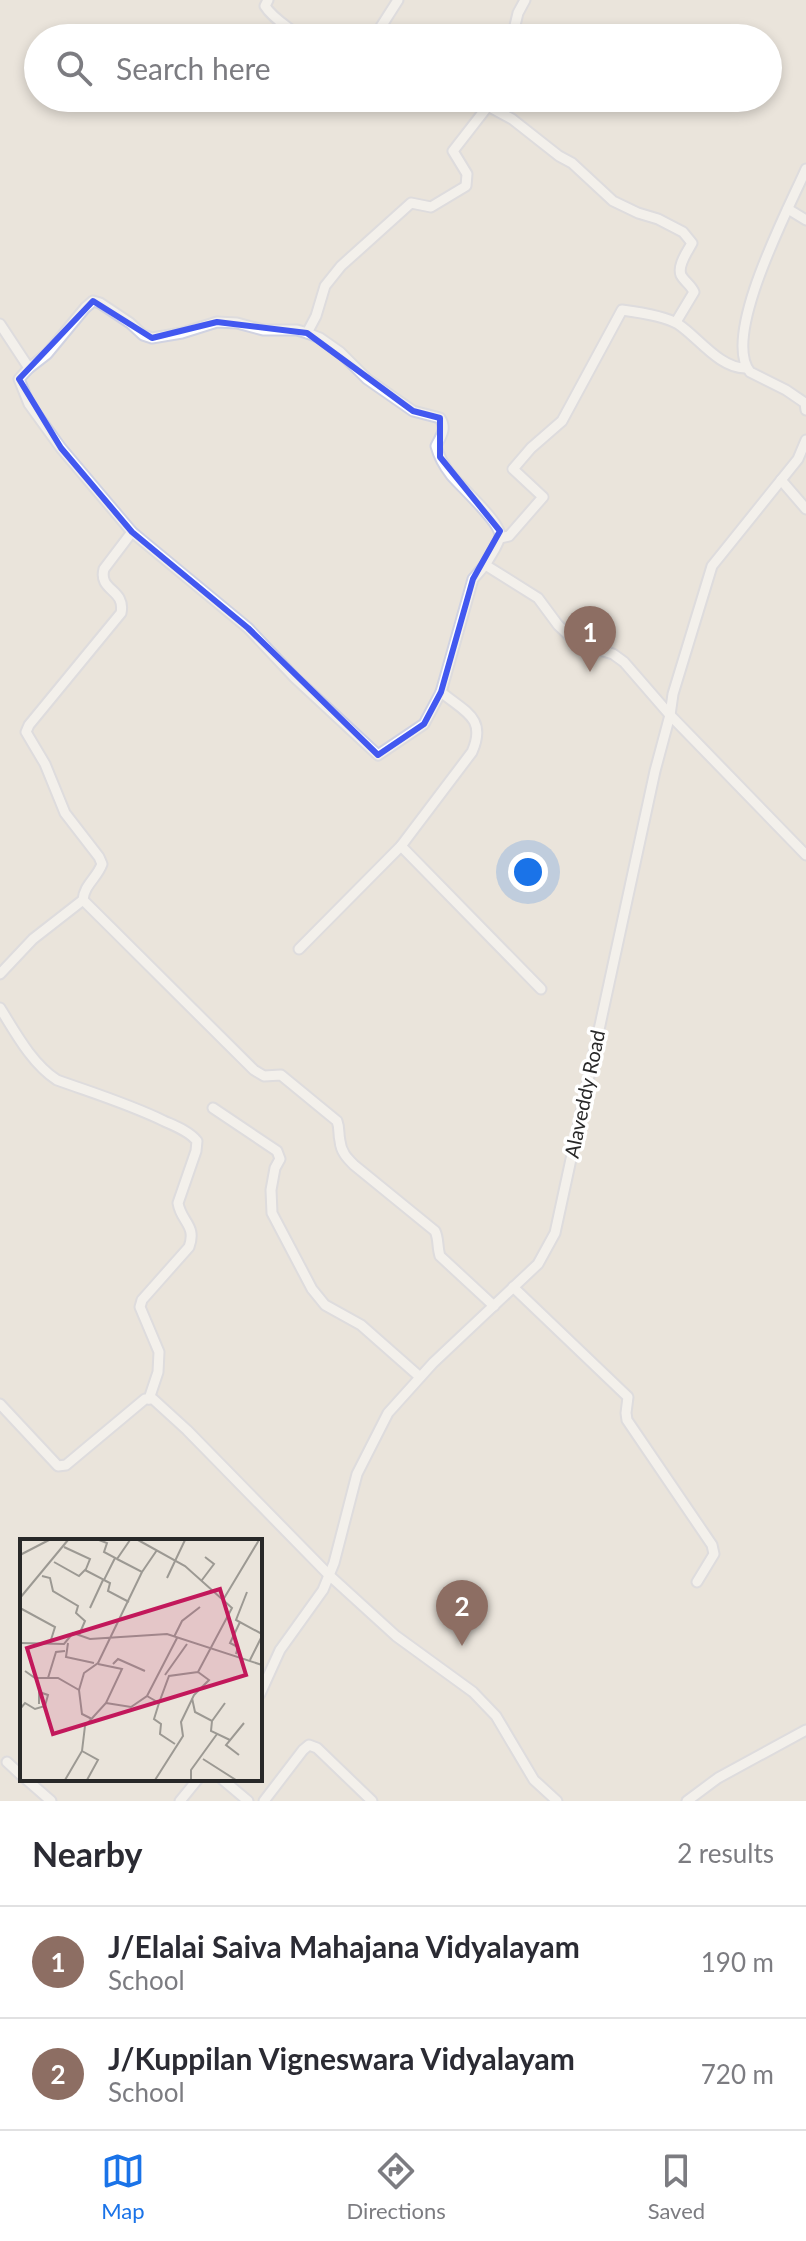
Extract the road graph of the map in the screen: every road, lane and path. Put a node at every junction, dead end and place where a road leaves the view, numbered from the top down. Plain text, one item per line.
1 (268, 0) edge
2 (398, 0) edge
3 (525, 0) edge
4 (285, 24) edge
5 (383, 24) edge
6 (515, 24) edge
7 (482, 112) edge
8 (503, 112) edge
9 (806, 169) edge
10 (788, 209) junction
11 (806, 220) edge
12 (676, 322) junction
13 (0, 324) edge
14 (307, 333) junction
15 (29, 368) junction
16 (746, 368) junction
17 (806, 410) edge
18 (806, 440) edge
19 (781, 480) junction
20 (806, 509) edge
21 (132, 532) junction
22 (500, 538) junction
23 (486, 564) junction
24 (441, 692) junction
25 (670, 715) junction
26 (401, 846) junction
27 (806, 855) edge
28 (83, 900) junction
29 (299, 949) dead end
30 (0, 974) edge
31 (541, 989) dead end
32 (0, 1008) edge
33 (213, 1108) dead end
34 (513, 1287) junction
35 (494, 1306) junction
36 (420, 1377) junction
37 (149, 1399) junction
38 (0, 1404) edge
39 (329, 1575) junction
40 (697, 1582) dead end
41 (262, 1690) edge
42 (806, 1730) edge
43 (7, 1762) dead end
44 (20, 1773) edge
45 (28, 1781) edge
46 (196, 1781) edge
47 (224, 1781) edge
48 (700, 1791) junction
49 (51, 1801) edge
50 (180, 1801) edge
51 (248, 1801) edge
52 (264, 1801) edge
53 (372, 1801) edge
54 (557, 1801) edge
55 (687, 1801) edge
56 (709, 1801) edge

1 - 4 street
2 - 5 street
3 - 6 street
7 - 14 street
8 - 12 street
9 - 10 street
10 - 11 street
10 - 16 street
12 - 16 street
12 - 22 street
13 - 15 street
14 - 15 street
14 - 22 street
15 - 21 street
16 - 17 street
18 - 19 street, Alaveddy Road
19 - 20 street
19 - 25 street, Alaveddy Road
21 - 24 street
21 - 28 street
22 - 23 street
23 - 24 street
23 - 25 street
24 - 26 street
25 - 27 street
25 - 34 street, Alaveddy Road
26 - 29 street
26 - 31 street
28 - 30 street
28 - 35 street
32 - 37 street
33 - 36 street
34 - 35 street, Alaveddy Road
34 - 40 street
35 - 36 street, Alaveddy Road
36 - 39 street, Alaveddy Road
37 - 38 street
37 - 39 street
39 - 41 street, Alaveddy Road
39 - 54 street
42 - 48 street
43 - 44 street
45 - 49 street
46 - 50 street
47 - 51 street
48 - 55 street
48 - 56 street
52 - 53 street

